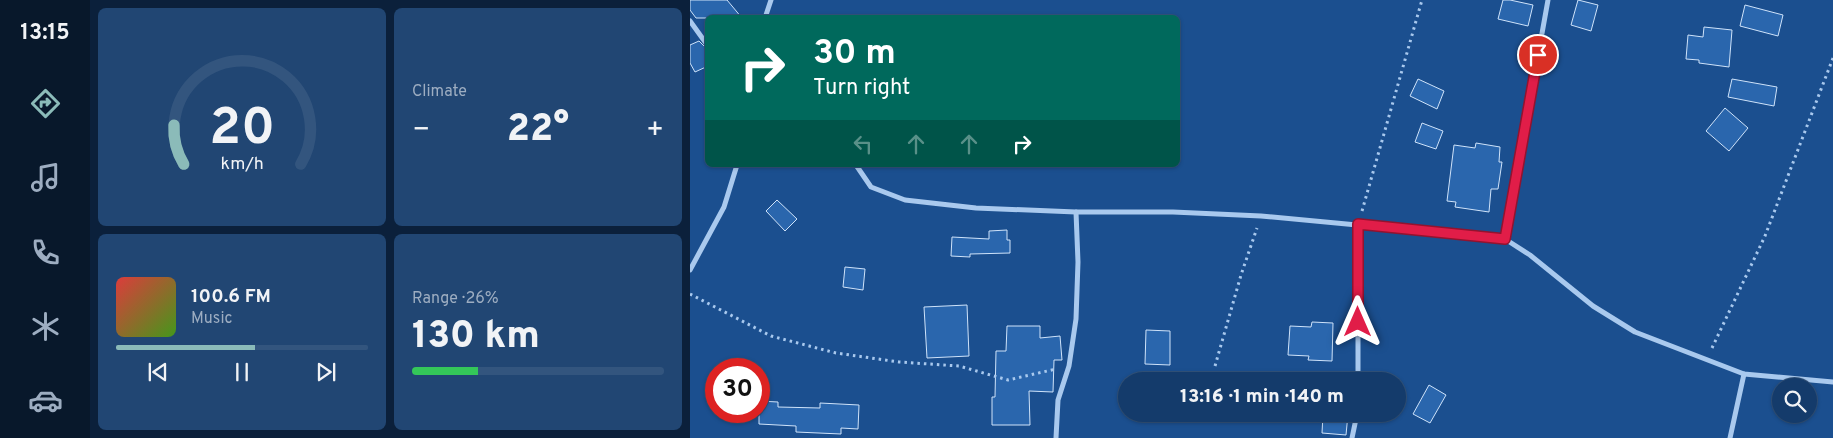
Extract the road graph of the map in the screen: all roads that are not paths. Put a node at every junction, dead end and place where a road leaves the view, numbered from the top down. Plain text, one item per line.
1 (771, 0) edge
2 (1548, 0) edge
3 (766, 15) edge
4 (690, 21) edge
5 (705, 42) edge
6 (736, 167) edge
7 (857, 167) edge
8 (1076, 212) junction
9 (1358, 224) junction
10 (1505, 239) junction
11 (690, 270) edge
12 (1358, 372) edge
13 (1744, 374) junction
14 (1833, 382) edge
15 (1355, 422) edge
16 (1056, 438) edge
17 (1352, 438) edge
18 (1730, 438) edge

1 - 3 street
2 - 10 street
4 - 5 street
6 - 11 street
7 - 8 street
8 - 9 street
8 - 16 street
9 - 10 street
9 - 12 street
10 - 13 street
13 - 14 street
13 - 18 street
15 - 17 street

